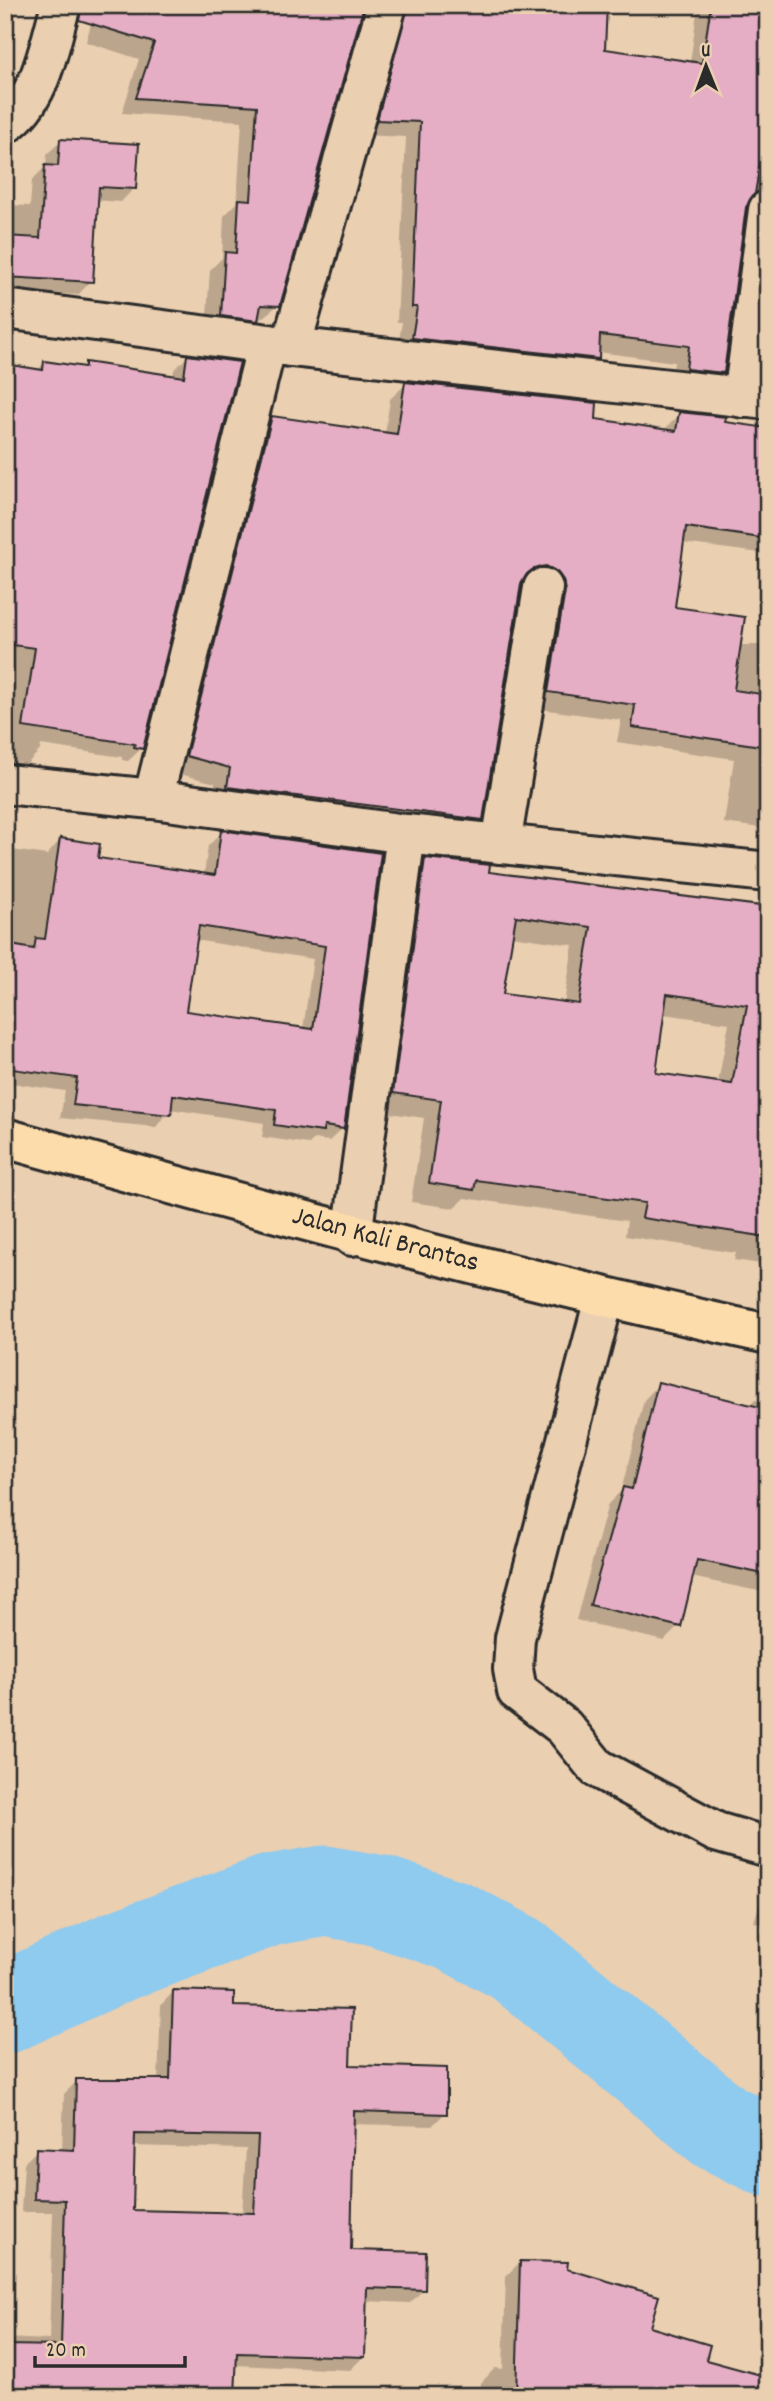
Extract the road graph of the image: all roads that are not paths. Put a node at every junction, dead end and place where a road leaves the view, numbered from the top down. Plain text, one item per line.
1 (61, 5) edge
2 (387, 5) edge
3 (5, 124) edge
4 (768, 210) edge
5 (5, 309) edge
6 (279, 345) junction
7 (755, 399) edge
8 (543, 588) dead end
9 (5, 784) edge
10 (153, 799) junction
11 (406, 834) junction
12 (502, 844) junction
13 (768, 872) edge
14 (5, 1138) edge
15 (352, 1236) junction
16 (604, 1298) junction
17 (768, 1334) edge
18 (768, 1847) edge

1 - 3 street
2 - 6 street
4 - 7 street
5 - 6 street
6 - 7 street
6 - 10 street
8 - 12 street
9 - 10 street
10 - 11 street
11 - 12 street
11 - 15 street
12 - 13 street
14 - 15 main road, Jalan Kali Brantas
15 - 16 main road, Jalan Kali Brantas
16 - 17 main road, Jalan Kali Brantas
16 - 18 street

